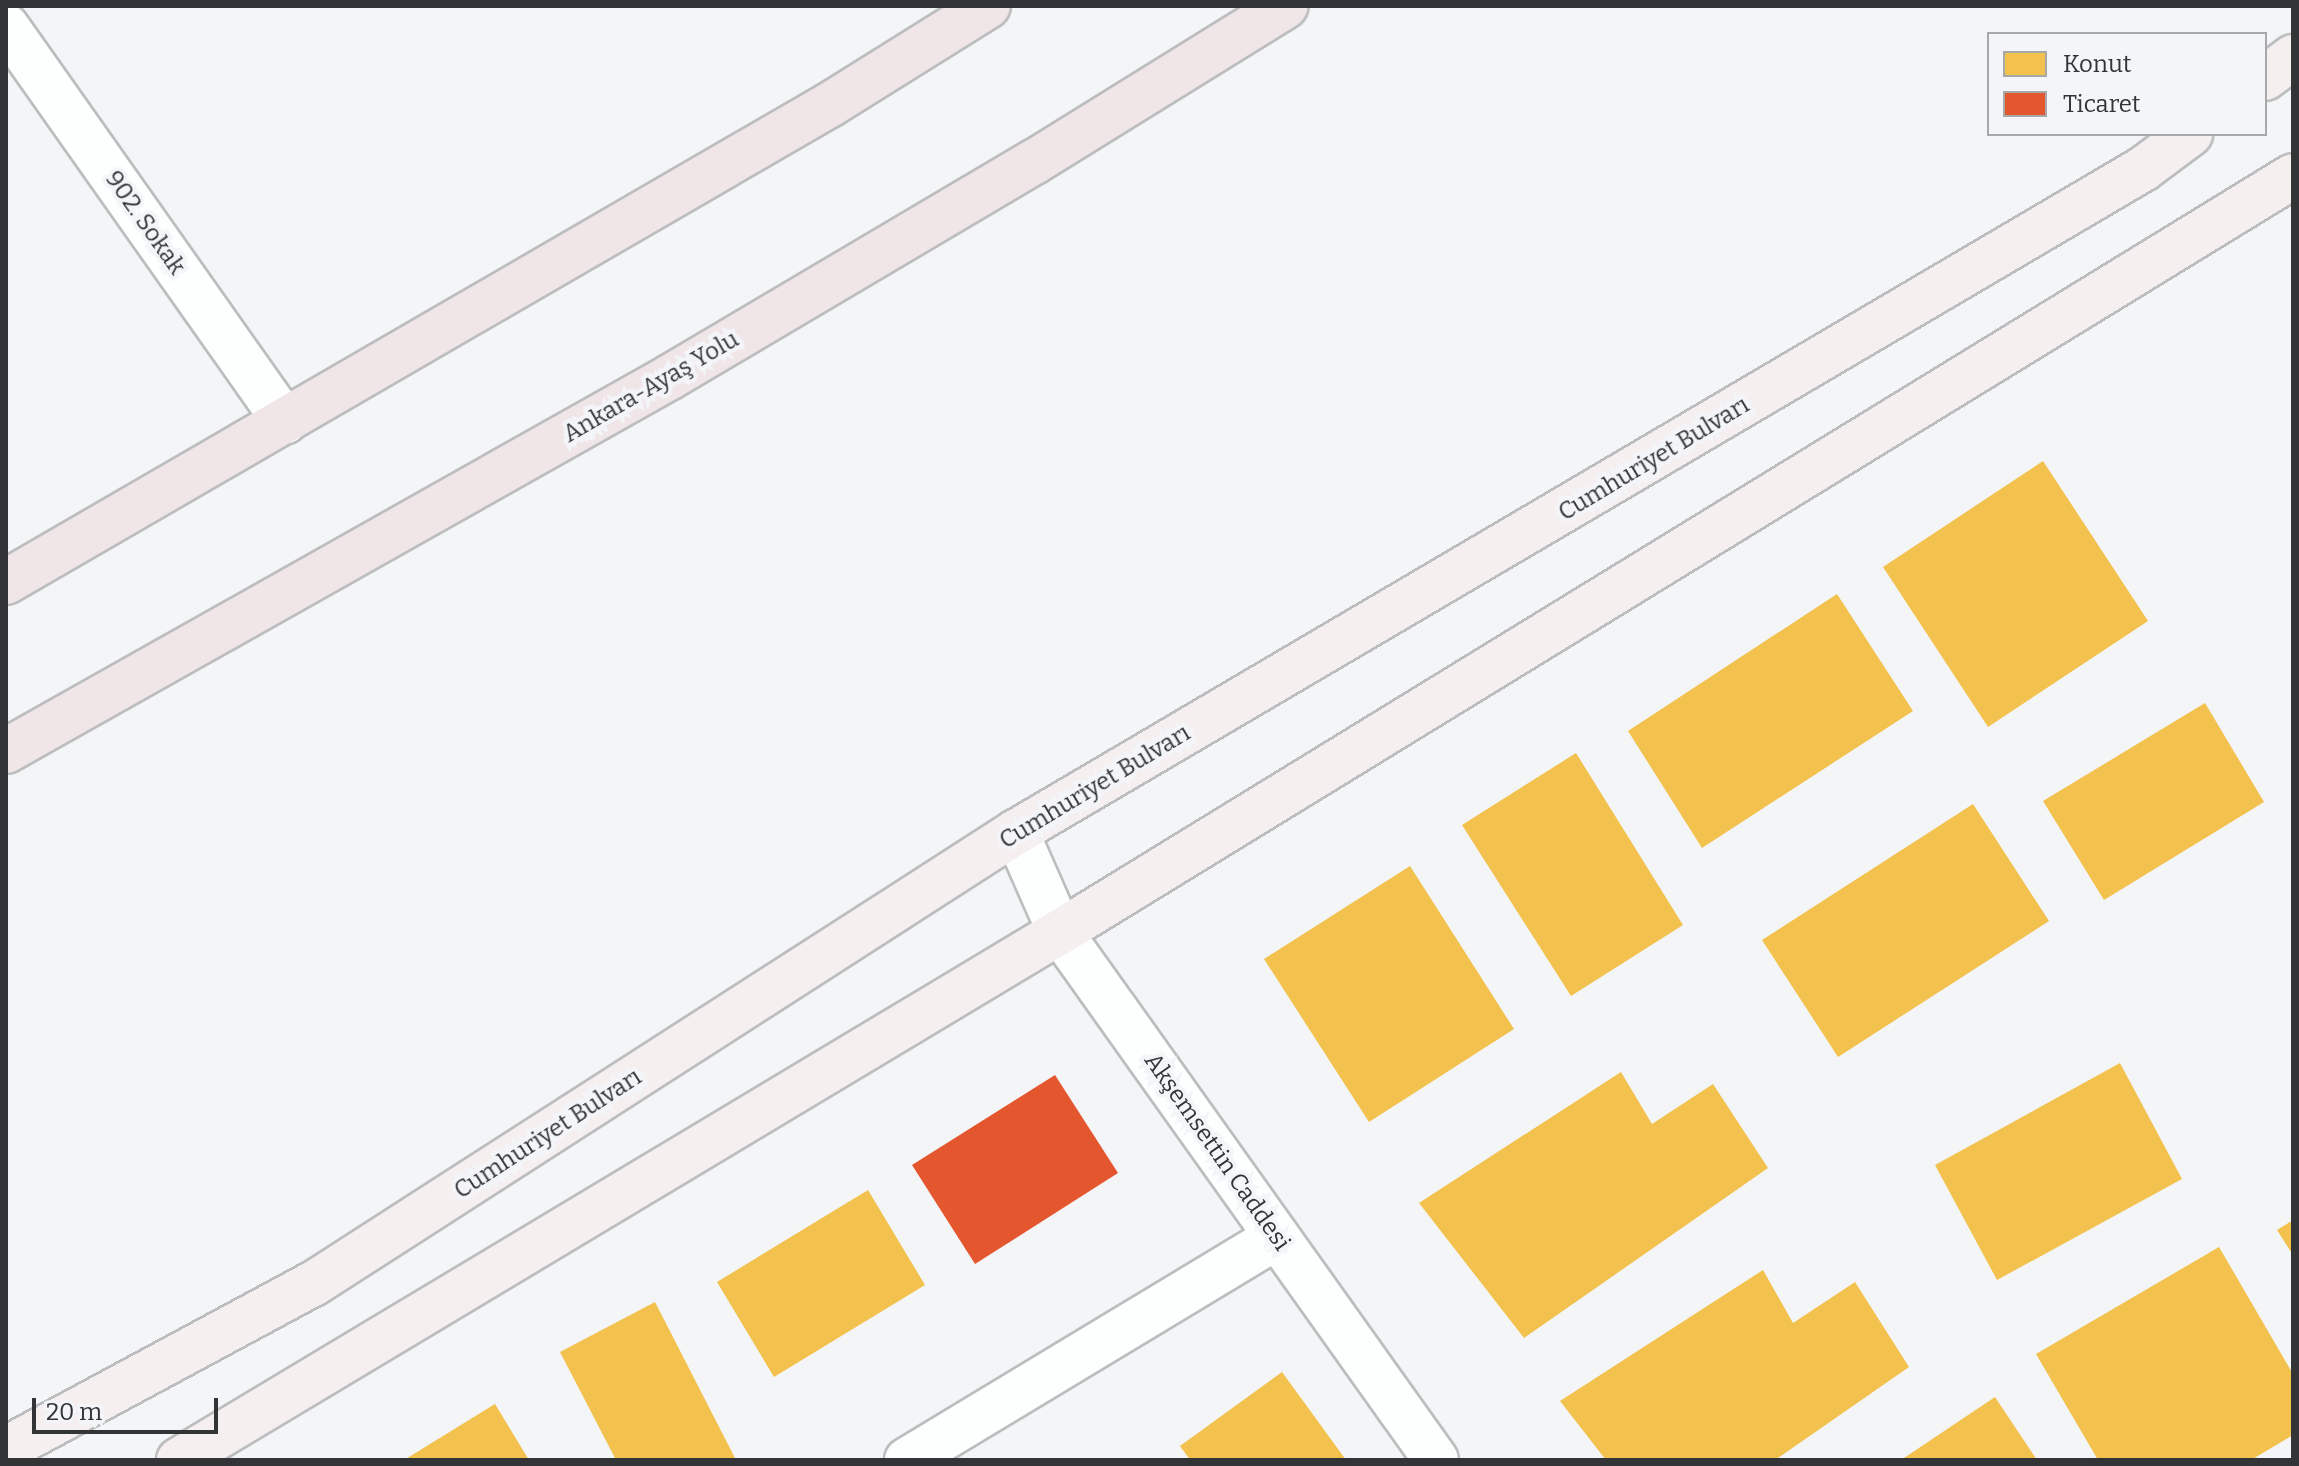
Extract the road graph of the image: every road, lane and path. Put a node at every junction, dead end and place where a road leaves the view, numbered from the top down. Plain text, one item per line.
1 (988, 6) edge
2 (1286, 6) edge
3 (6, 26) edge
4 (2293, 57) edge
5 (2267, 76) edge
6 (2187, 136) edge
7 (2293, 176) edge
8 (285, 421) junction
9 (6, 582) edge
10 (6, 751) edge
11 (1016, 832) junction
12 (1060, 932) junction
13 (1277, 1237) junction
14 (6, 1449) edge
15 (179, 1460) edge
16 (907, 1460) edge
17 (1436, 1460) edge

1 - 8 highway
2 - 10 highway, Ankara-Ayaş Yolu
3 - 8 street, 902. Sokak
4 - 5 main road
6 - 11 main road, Cumhuriyet Bulvarı
7 - 12 main road
8 - 9 highway
11 - 12 street, Akşemsettin Caddesi
11 - 14 main road, Cumhuriyet Bulvarı
12 - 13 street, Akşemsettin Caddesi
12 - 15 main road
13 - 16 street
13 - 17 street, Akşemsettin Caddesi

